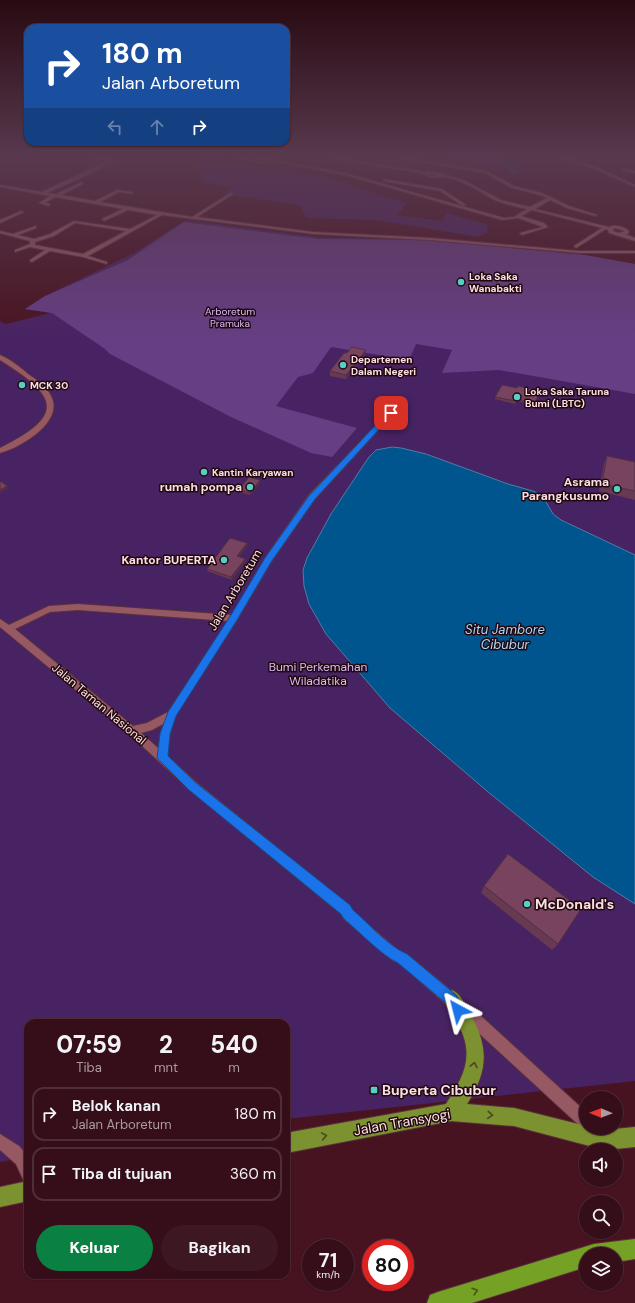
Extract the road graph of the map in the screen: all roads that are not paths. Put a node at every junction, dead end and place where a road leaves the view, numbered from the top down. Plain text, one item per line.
1 (153, 219) edge
2 (200, 219) edge
3 (524, 219) edge
4 (570, 219) edge
5 (34, 227) dead end
6 (607, 228) junction
7 (132, 231) junction
8 (0, 232) edge
9 (630, 233) edge
10 (522, 234) dead end
11 (619, 234) junction
12 (15, 235) junction
13 (635, 240) edge
14 (32, 242) junction
15 (576, 247) dead end
16 (50, 249) junction
17 (17, 251) dead end
18 (635, 252) edge
19 (84, 256) junction
20 (32, 260) dead end
21 (105, 263) dead end
22 (0, 357) edge
23 (391, 413) dead end
24 (0, 451) edge
25 (234, 618) junction
26 (4, 626) edge
27 (171, 715) junction
28 (131, 730) junction
29 (162, 758) junction
30 (452, 999) junction
31 (451, 1112) junction
32 (579, 1116) edge
33 (579, 1130) edge
34 (611, 1135) edge
35 (635, 1137) edge
36 (0, 1141) edge
37 (290, 1142) edge
38 (24, 1162) edge
39 (24, 1192) edge
40 (0, 1197) edge
41 (635, 1249) edge
42 (623, 1250) edge
43 (579, 1259) edge
44 (438, 1303) edge

1 - 7 street
2 - 18 street
3 - 10 street
4 - 6 street
5 - 12 street
6 - 9 street
6 - 11 street
6 - 15 street
7 - 14 street
7 - 19 street
8 - 12 street
9 - 11 street
11 - 13 street
12 - 14 street
14 - 16 street
14 - 17 street
16 - 19 street
16 - 20 street
19 - 21 street
22 - 24 street
23 - 25 street, Jalan Arboretum
25 - 26 street
25 - 27 street, Jalan Arboretum
26 - 28 street, Jalan Taman Nasional
27 - 28 street, Jalan Arboretum
27 - 29 street, Jalan Arboretum
28 - 29 street, Jalan Taman Nasional
29 - 30 street, Jalan Taman Nasional
31 -> 30 highway
30 - 32 street, Jalan Taman Nasional
31 -> 33 highway, Jalan Transyogi
37 -> 31 highway, Jalan Transyogi
34 - 35 highway, Jalan Transyogi
36 - 38 street
39 - 40 highway
41 - 42 highway
44 -> 43 highway

